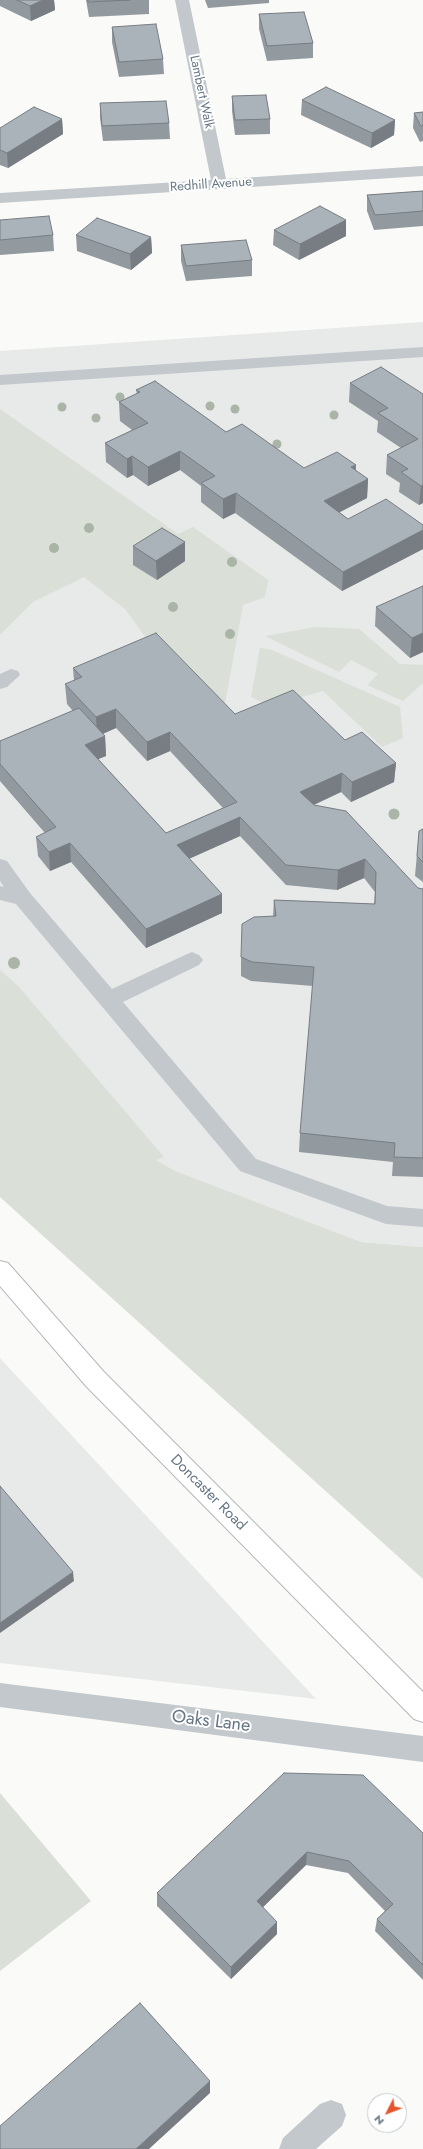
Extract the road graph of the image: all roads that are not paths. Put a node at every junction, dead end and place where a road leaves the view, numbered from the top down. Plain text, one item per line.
1 (182, 0) edge
2 (423, 171) edge
3 (220, 184) junction
4 (0, 198) edge
5 (423, 352) edge
6 (0, 380) edge
7 (0, 866) edge
8 (0, 893) edge
9 (23, 898) junction
10 (192, 960) dead end
11 (109, 1000) junction
12 (423, 1218) edge
13 (0, 1270) edge
14 (0, 1695) edge
15 (423, 1710) edge
16 (423, 1749) edge
17 (331, 2115) dead end
18 (294, 2149) edge

1 - 3 street, Lambert Walk
2 - 3 street, Redhill Avenue
3 - 4 street, Redhill Avenue
5 - 6 street
7 - 9 street
8 - 9 street
9 - 11 street
10 - 11 street
11 - 12 street
13 - 15 highway, Doncaster Road
14 - 16 street, Oaks Lane
17 - 18 street

